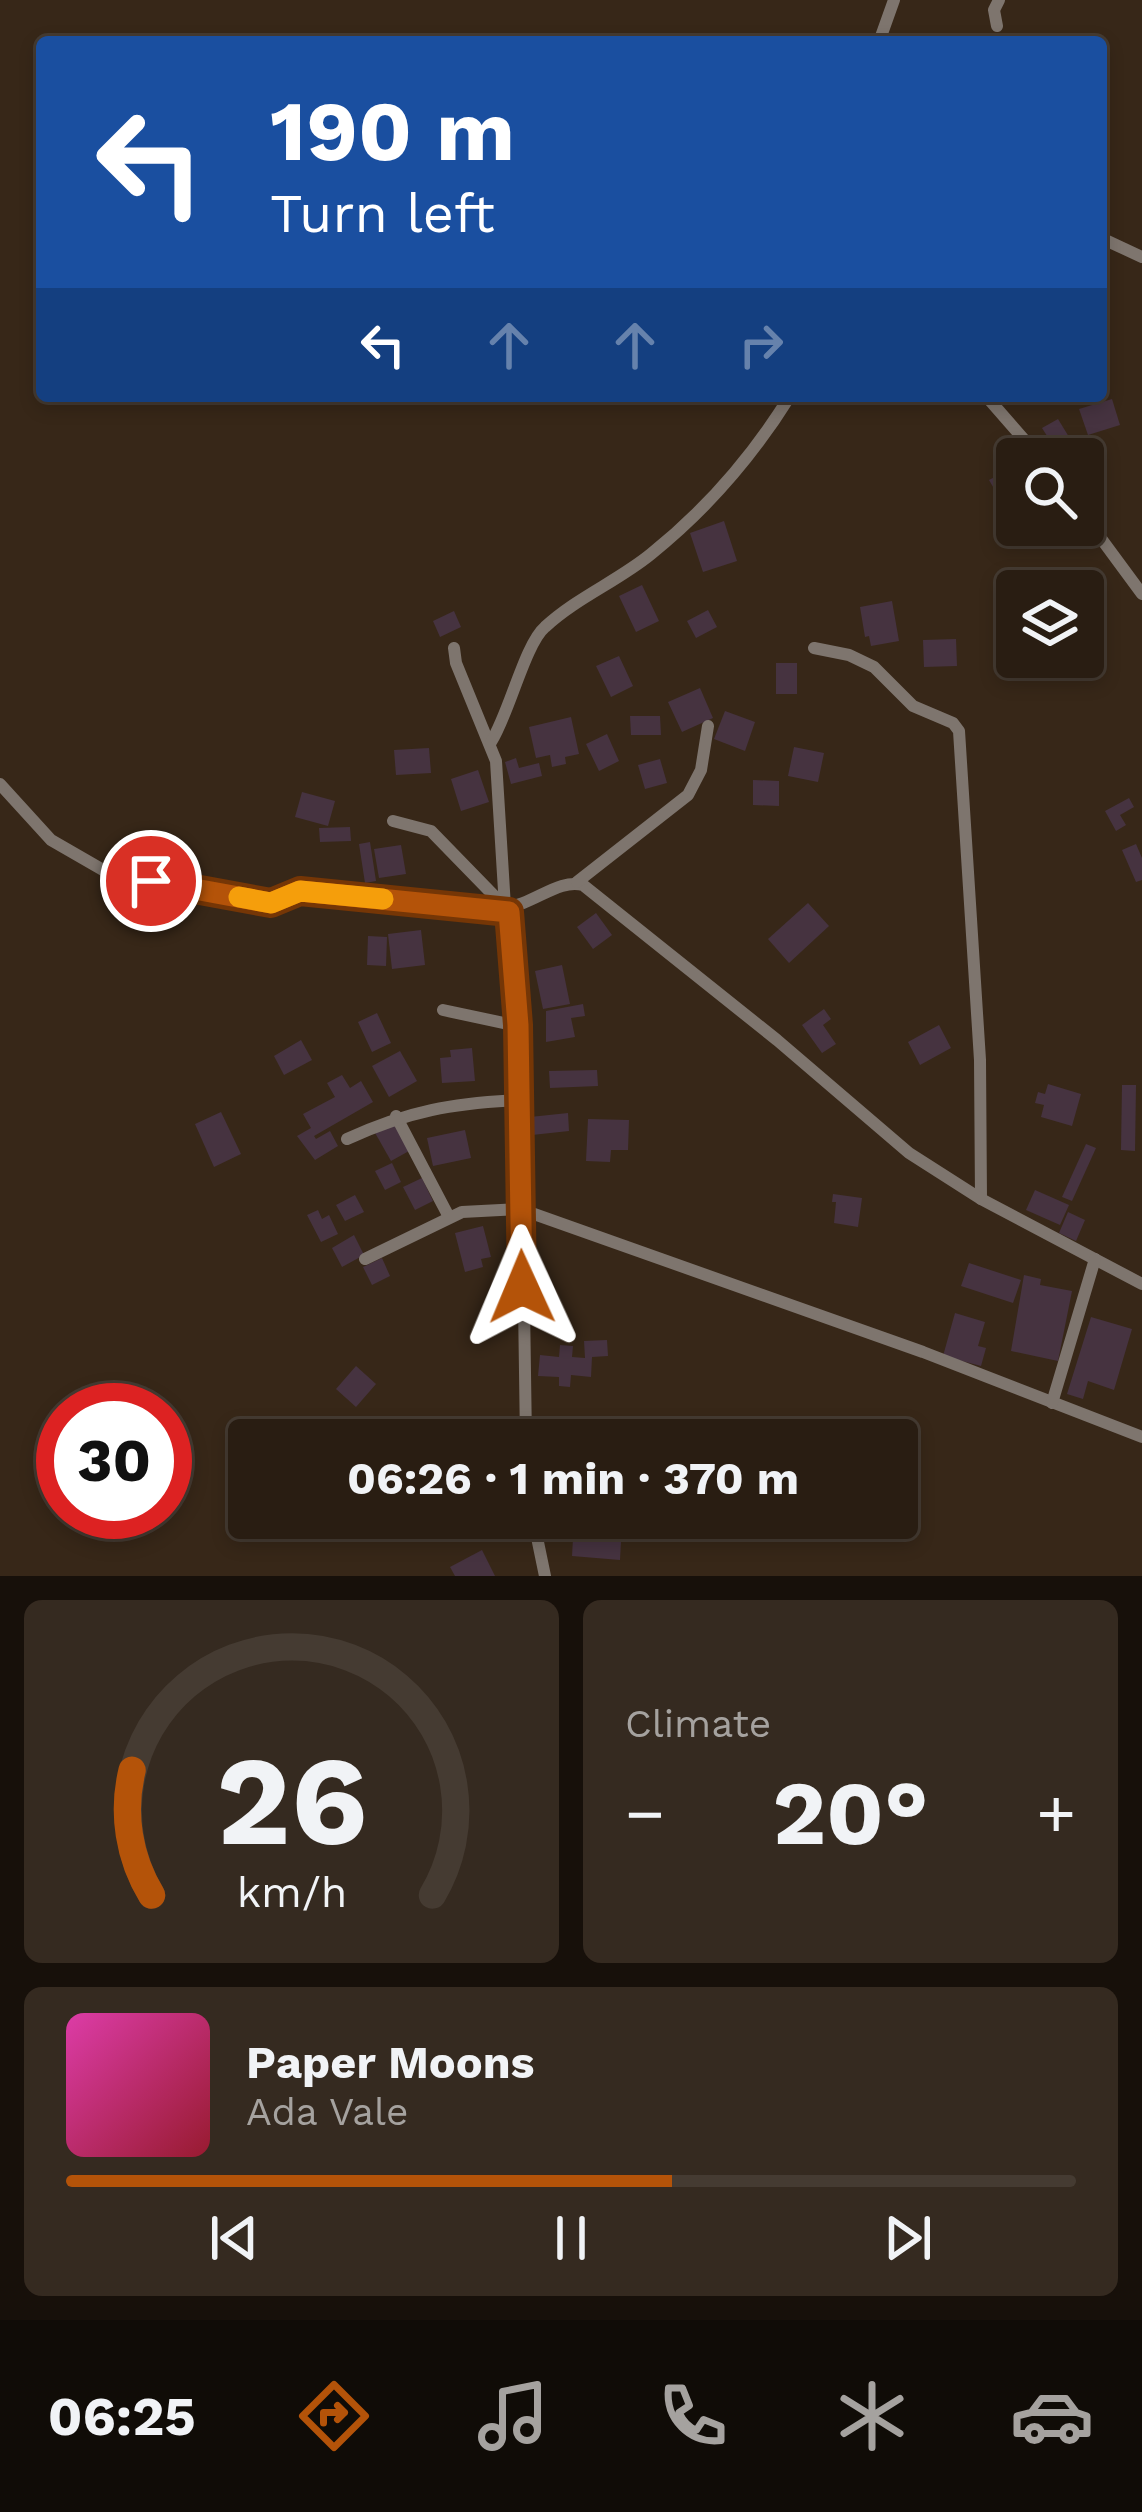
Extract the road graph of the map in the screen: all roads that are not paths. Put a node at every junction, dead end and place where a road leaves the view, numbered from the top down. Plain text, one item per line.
1 (894, 0) edge
2 (999, 0) edge
3 (997, 26) dead end
4 (881, 36) edge
5 (1107, 241) edge
6 (1142, 257) edge
7 (786, 402) edge
8 (991, 402) edge
9 (1023, 438) edge
10 (1104, 542) edge
11 (1142, 594) edge
12 (454, 648) dead end
13 (814, 648) dead end
14 (708, 726) dead end
15 (491, 742) junction
16 (0, 784) edge
17 (393, 821) dead end
18 (577, 882) junction
19 (507, 910) junction
20 (443, 1010) dead end
21 (518, 1025) junction
22 (520, 1100) junction
23 (397, 1116) junction
24 (347, 1139) dead end
25 (981, 1199) junction
26 (520, 1209) junction
27 (449, 1217) junction
28 (365, 1259) dead end
29 (1095, 1259) junction
30 (1142, 1284) edge
31 (1052, 1402) junction
32 (525, 1419) edge
33 (1142, 1437) edge
34 (537, 1539) edge
35 (545, 1576) edge

1 - 4 street
2 - 3 street
5 - 6 street
7 - 15 street
8 - 9 street
10 - 11 street
12 - 15 street
13 - 25 street
14 - 18 street
15 - 19 street
16 - 19 street
17 - 19 street
18 - 19 street
18 - 25 street
19 - 21 street
20 - 21 street
21 - 22 street
22 - 23 street
22 - 26 street
23 - 24 street
23 - 27 street
25 - 29 street
26 - 27 street
26 - 31 street
26 - 32 street
27 - 28 street
29 - 30 street
29 - 31 street
31 - 33 street
34 - 35 street

